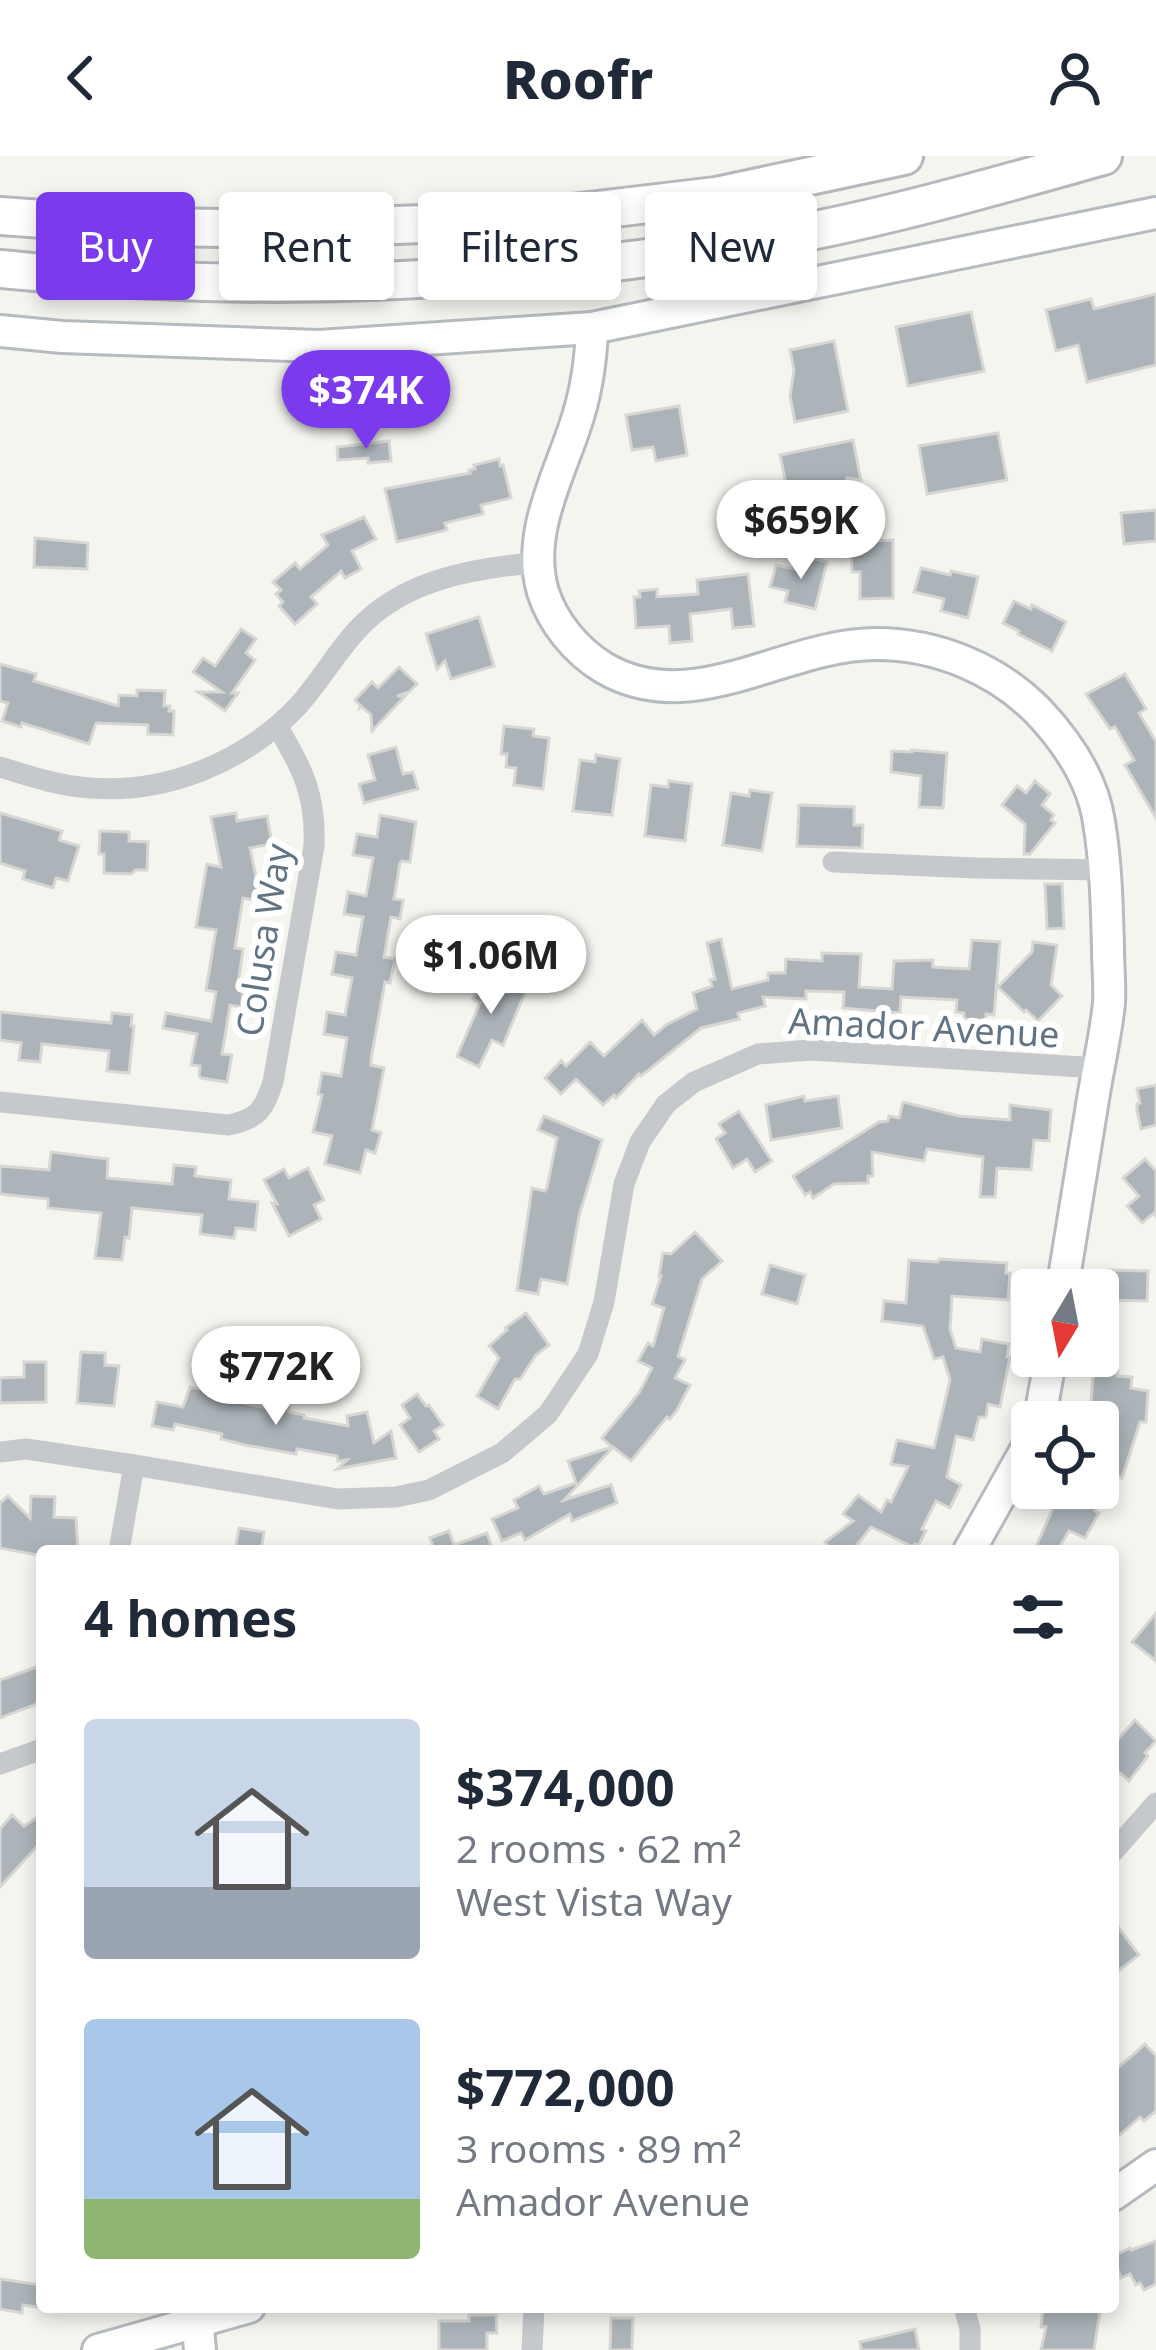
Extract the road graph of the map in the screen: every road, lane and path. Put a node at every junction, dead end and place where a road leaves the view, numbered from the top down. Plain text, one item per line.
1 (904, 156) edge
2 (1102, 156) edge
3 (1156, 213) edge
4 (0, 216) edge
5 (0, 269) edge
6 (592, 328) junction
7 (0, 331) edge
8 (538, 562) junction
9 (277, 726) junction
10 (0, 767) edge
11 (833, 862) dead end
12 (1104, 870) junction
13 (1098, 1068) junction
14 (0, 1102) edge
15 (1065, 1269) edge
16 (0, 1452) edge
17 (134, 1465) junction
18 (1011, 1476) edge
19 (119, 1545) edge
20 (973, 1545) edge
21 (36, 1751) edge
22 (0, 1764) edge
23 (1156, 1803) edge
24 (1119, 1845) edge
25 (1156, 2165) edge
26 (1119, 2191) edge
27 (233, 2313) edge
28 (534, 2313) edge
29 (966, 2313) edge
30 (198, 2326) edge
31 (98, 2350) edge
32 (532, 2350) edge
33 (970, 2350) edge

1 - 4 highway
2 - 5 highway
3 - 6 street
6 - 7 street
6 - 8 street
8 - 9 street
8 - 12 street
9 - 10 street
9 - 14 street, Colusa Way
11 - 12 street
12 - 13 street
13 - 15 street
13 - 17 street, Amador Avenue
16 - 17 street, Amador Avenue
17 - 19 street
18 - 20 street
21 - 22 street
23 - 24 street
25 - 26 street
27 - 30 street
28 - 32 street
29 - 33 street
30 - 31 street

